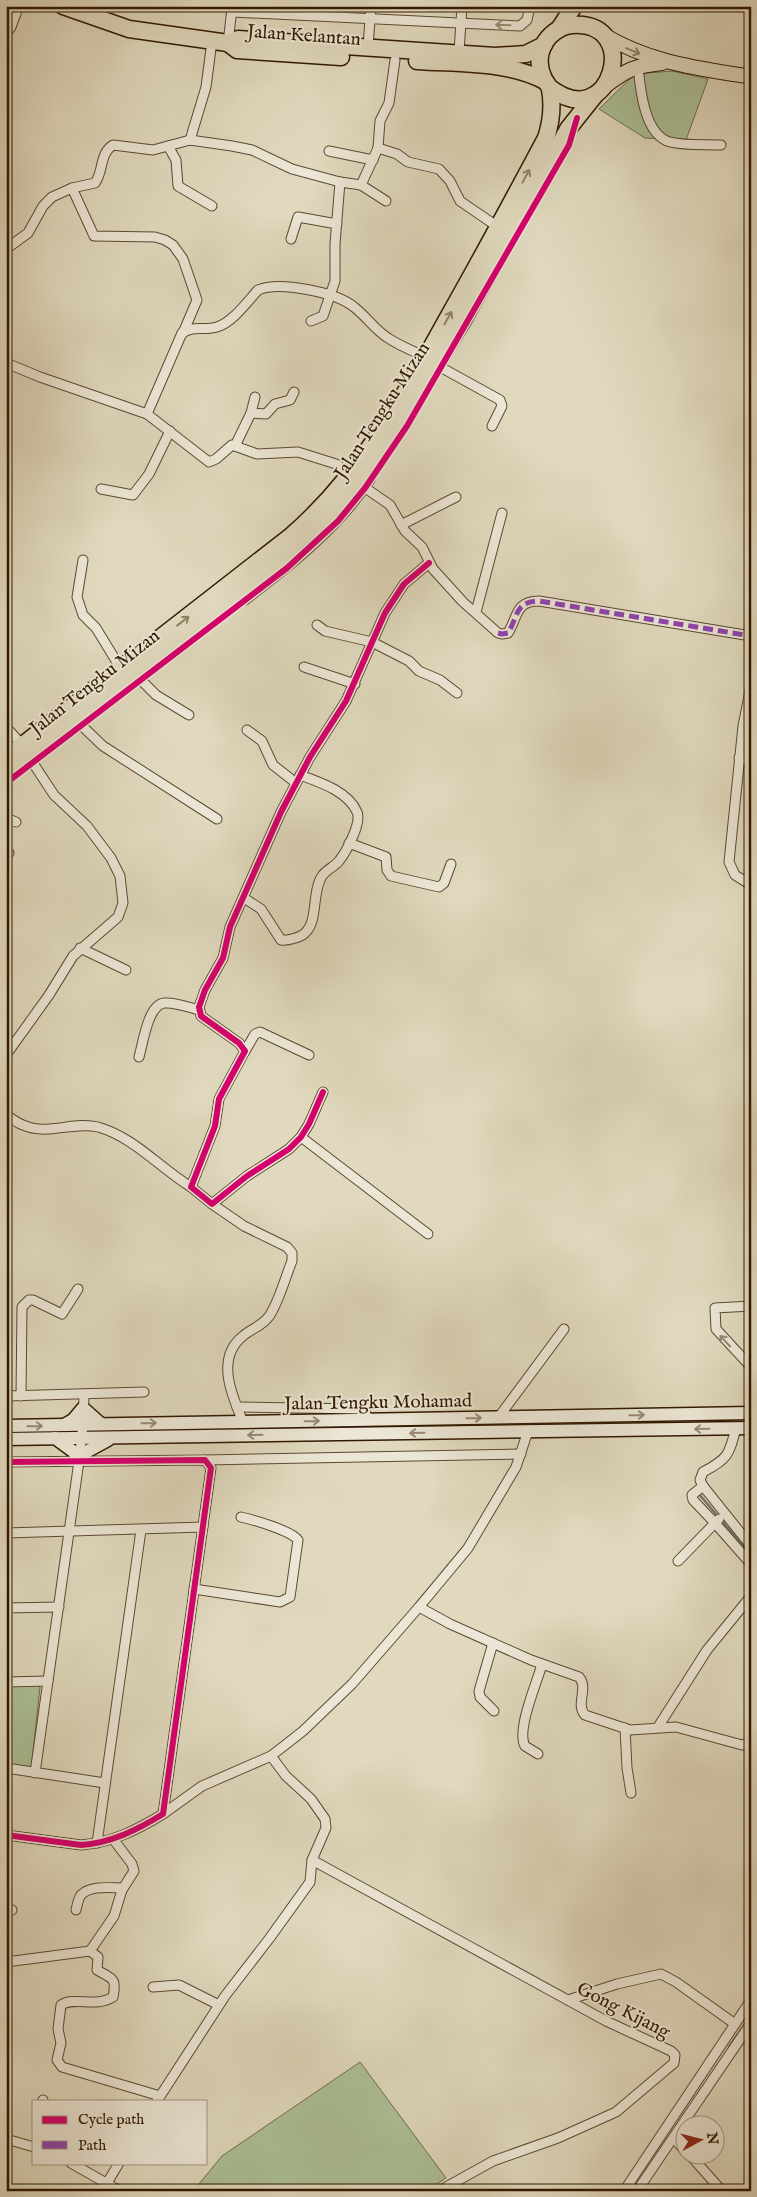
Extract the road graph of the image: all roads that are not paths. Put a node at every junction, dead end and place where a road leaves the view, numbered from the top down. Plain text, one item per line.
1 (19, 6) edge
2 (371, 6) edge
3 (462, 6) edge
4 (530, 6) edge
5 (574, 6) edge
6 (585, 6) edge
7 (67, 7) edge
8 (232, 9) edge
9 (370, 20) junction
10 (461, 24) junction
11 (559, 29) junction
12 (599, 31) junction
13 (6, 34) edge
14 (212, 41) junction
15 (228, 43) junction
16 (544, 45) junction
17 (368, 47) junction
18 (459, 52) junction
19 (395, 60) junction
20 (665, 62) junction
21 (638, 66) junction
22 (751, 77) edge
23 (547, 84) junction
24 (600, 90) junction
25 (577, 118) junction
26 (190, 140) junction
27 (168, 146) junction
28 (721, 146) dead end
29 (378, 148) junction
30 (329, 151) dead end
31 (373, 160) junction
32 (340, 182) junction
33 (361, 185) junction
34 (72, 188) junction
35 (386, 201) dead end
36 (212, 206) dead end
37 (337, 224) junction
38 (498, 227) junction
39 (291, 239) dead end
40 (6, 249) edge
41 (330, 295) junction
42 (311, 321) dead end
43 (182, 333) junction
44 (426, 357) junction
45 (6, 363) edge
46 (442, 368) junction
47 (294, 392) dead end
48 (255, 397) dead end
49 (251, 413) junction
50 (147, 414) junction
51 (492, 426) dead end
52 (170, 431) junction
53 (235, 446) junction
54 (358, 482) junction
55 (101, 488) dead end
56 (456, 497) dead end
57 (502, 513) dead end
58 (401, 525) junction
59 (83, 560) dead end
60 (429, 563) junction
61 (476, 612) junction
62 (317, 625) dead end
63 (751, 636) edge
64 (372, 642) junction
65 (304, 667) dead end
66 (122, 669) junction
67 (141, 680) junction
68 (355, 684) junction
69 (751, 686) edge
70 (457, 693) dead end
71 (750, 700) edge
72 (189, 715) dead end
73 (81, 725) junction
74 (6, 727) edge
75 (247, 730) dead end
76 (23, 746) junction
77 (6, 758) edge
78 (740, 758) junction
79 (751, 762) edge
80 (33, 763) junction
81 (6, 774) edge
82 (298, 779) junction
83 (6, 783) edge
84 (216, 819) dead end
85 (348, 843) junction
86 (451, 864) dead end
87 (751, 885) edge
88 (244, 898) junction
89 (80, 948) junction
90 (126, 970) dead end
91 (199, 1010) junction
92 (245, 1051) junction
93 (6, 1055) edge
94 (309, 1055) dead end
95 (139, 1057) dead end
96 (323, 1092) dead end
97 (6, 1115) edge
98 (301, 1137) junction
99 (191, 1187) junction
100 (212, 1204) junction
101 (428, 1234) dead end
102 (78, 1289) dead end
103 (751, 1306) edge
104 (564, 1329) dead end
105 (751, 1367) edge
106 (144, 1392) dead end
107 (84, 1395) junction
108 (6, 1396) edge
109 (21, 1396) junction
110 (237, 1407) junction
111 (84, 1408) junction
112 (751, 1413) edge
113 (498, 1418) junction
114 (366, 1420) junction
115 (243, 1422) junction
116 (83, 1424) junction
117 (101, 1424) junction
118 (64, 1425) junction
119 (6, 1426) edge
120 (736, 1428) junction
121 (751, 1428) edge
122 (528, 1431) junction
123 (55, 1438) junction
124 (82, 1438) junction
125 (112, 1438) junction
126 (6, 1439) edge
127 (522, 1454) junction
128 (205, 1460) junction
129 (80, 1461) junction
130 (6, 1462) edge
131 (699, 1489) junction
132 (242, 1516) dead end
133 (720, 1519) junction
134 (203, 1527) junction
135 (141, 1530) junction
136 (69, 1532) junction
137 (6, 1533) edge
138 (751, 1546) edge
139 (678, 1561) dead end
140 (751, 1564) edge
141 (194, 1589) junction
142 (751, 1596) edge
143 (58, 1607) junction
144 (419, 1607) junction
145 (6, 1608) edge
146 (493, 1643) junction
147 (542, 1664) junction
148 (48, 1681) junction
149 (6, 1682) edge
150 (494, 1711) dead end
151 (625, 1728) junction
152 (658, 1728) junction
153 (751, 1742) edge
154 (538, 1754) dead end
155 (271, 1756) junction
156 (6, 1768) edge
157 (35, 1773) junction
158 (105, 1783) junction
159 (631, 1793) dead end
160 (162, 1814) junction
161 (6, 1835) edge
162 (113, 1839) junction
163 (97, 1844) junction
164 (312, 1860) junction
165 (123, 1888) junction
166 (76, 1910) dead end
167 (90, 1951) junction
168 (6, 1962) edge
169 (153, 1986) dead end
170 (568, 2000) junction
171 (751, 2000) edge
172 (219, 2005) junction
173 (748, 2017) edge
174 (735, 2024) junction
175 (708, 2074) junction
176 (158, 2098) edge
177 (687, 2114) edge
178 (674, 2138) edge
179 (6, 2139) edge
180 (32, 2146) edge
181 (73, 2164) edge
182 (118, 2164) edge
183 (698, 2164) edge
184 (107, 2183) junction
185 (632, 2189) edge
186 (120, 2191) edge
187 (439, 2191) edge
188 (722, 2191) edge

1 - 13 street
2 - 9 street
3 - 10 street
4 -> 10 street
5 - 11 highway
6 - 12 highway
7 - 14 highway
8 - 9 street
8 - 15 street
9 - 10 street
9 - 17 street
10 - 18 street
11 - 12 highway
11 - 16 highway
12 -> 20 main road
12 - 24 highway
14 - 15 highway
14 - 26 street
15 - 17 highway, Jalan Kelantan
15 - 19 highway, Jalan Kelantan
16 - 18 highway, Jalan Kelantan
16 - 23 highway
17 - 18 highway, Jalan Kelantan
19 - 23 highway, Jalan Kelantan
19 - 29 street
20 - 21 main road
20 - 22 main road
21 - 24 main road
21 - 28 street
23 - 24 highway
38 -> 23 highway, Jalan Tengku Mizan
24 - 25 highway, Jalan Tengku Mizan
25 - 46 street
25 - 54 highway, Jalan Tengku Mizan
26 - 27 street
26 - 32 street
27 - 34 street
27 - 36 street
29 - 31 street
29 - 38 street
30 - 31 street
31 - 33 street
32 - 33 street
32 - 37 street
33 - 35 street
34 - 40 street
34 - 43 street
37 - 39 street
37 - 41 street
44 -> 38 highway, Jalan Tengku Mizan
41 - 42 street
41 - 43 street
41 - 44 street
43 - 50 street
44 - 54 highway, Jalan Tengku Mizan
45 - 50 street
46 - 51 street
46 - 54 street
47 - 49 street
48 - 49 street
49 - 53 street
50 - 52 street
52 - 53 street
52 - 55 street
53 - 54 street
54 - 58 street
66 -> 54 highway, Jalan Tengku Mizan
54 - 67 street
54 - 81 highway, Jalan Tengku Mizan
56 - 58 street
57 - 61 street
58 - 60 street
59 - 66 street
60 - 61 street
60 - 64 street
61 - 63 street
62 - 64 street
64 - 68 street
64 - 70 street
65 - 68 street
66 - 76 highway, Jalan Tengku Mizan
67 - 72 street
67 - 73 street
68 - 82 street
69 - 71 street
71 - 78 street
73 - 80 street
73 - 84 street
74 - 76 street
75 - 82 street
76 - 77 highway, Jalan Tengku Mizan
78 - 79 street
78 - 87 street
80 - 83 street
80 - 89 street
82 - 85 street
82 - 88 street
85 - 86 street
85 - 88 street
88 - 91 street
89 - 90 street
89 - 93 street
91 - 92 street
91 - 95 street
92 - 94 street
92 - 99 street
96 - 98 street
97 - 99 street
98 - 100 street
98 - 101 street
99 - 100 street
100 - 110 street
102 - 109 street
105 -> 103 street
104 - 113 street
106 - 107 street
107 - 109 street
107 - 111 street
108 - 109 street
110 - 114 street
110 - 115 street
111 - 116 street
111 - 117 main road
111 - 118 main road
113 -> 112 main road, Jalan Tengku Mohamad
114 -> 113 main road, Jalan Tengku Mohamad
115 -> 114 main road, Jalan Tengku Mohamad
117 -> 115 main road, Jalan Tengku Mohamad
116 - 117 main road, Jalan Tengku Mohamad
116 - 118 main road, Jalan Tengku Mohamad
116 - 124 street
119 -> 118 main road, Jalan Tengku Mohamad
120 - 121 main road, Jalan Tengku Mohamad
120 -> 122 main road, Jalan Tengku Mohamad
120 - 131 street
122 -> 125 main road, Jalan Tengku Mohamad
122 - 127 street
123 - 124 main road, Jalan Tengku Mohamad
123 - 126 main road, Jalan Tengku Mohamad
123 - 129 main road
124 - 125 main road, Jalan Tengku Mohamad
124 - 129 street
125 - 129 main road
127 - 128 street
127 - 144 street
128 - 129 street
128 - 134 street
129 - 130 street
129 - 136 street
131 - 133 street
131 - 133 street
132 - 141 street
133 - 138 street
133 - 139 street
133 - 140 street
134 - 135 street
134 - 141 street
135 - 136 street
135 - 158 street
136 - 137 street
136 - 143 street
141 - 160 street
142 - 152 street
143 - 145 street
143 - 148 street
144 - 146 street
144 - 155 street
146 - 147 street
146 - 150 street
147 - 151 street
147 - 154 street
148 - 149 street
148 - 157 street
151 - 152 street
151 - 159 street
152 - 153 street
155 - 160 street
155 - 164 street
156 - 157 street
157 - 158 street
158 - 163 street
160 - 162 street
161 - 163 street
162 - 163 street
162 - 165 street
164 - 170 street, Gong Kijang
164 - 172 street
165 - 166 street
165 - 167 street
167 - 168 street
167 - 176 street
169 - 172 street
170 - 174 street
170 - 187 street, Gong Kijang
171 - 173 street
172 - 176 street
173 - 174 street
173 - 175 street
174 - 175 street
175 - 177 street
175 - 185 street
178 - 185 street
179 - 180 street
181 - 184 street
182 - 184 street
183 - 188 street
184 - 186 street

